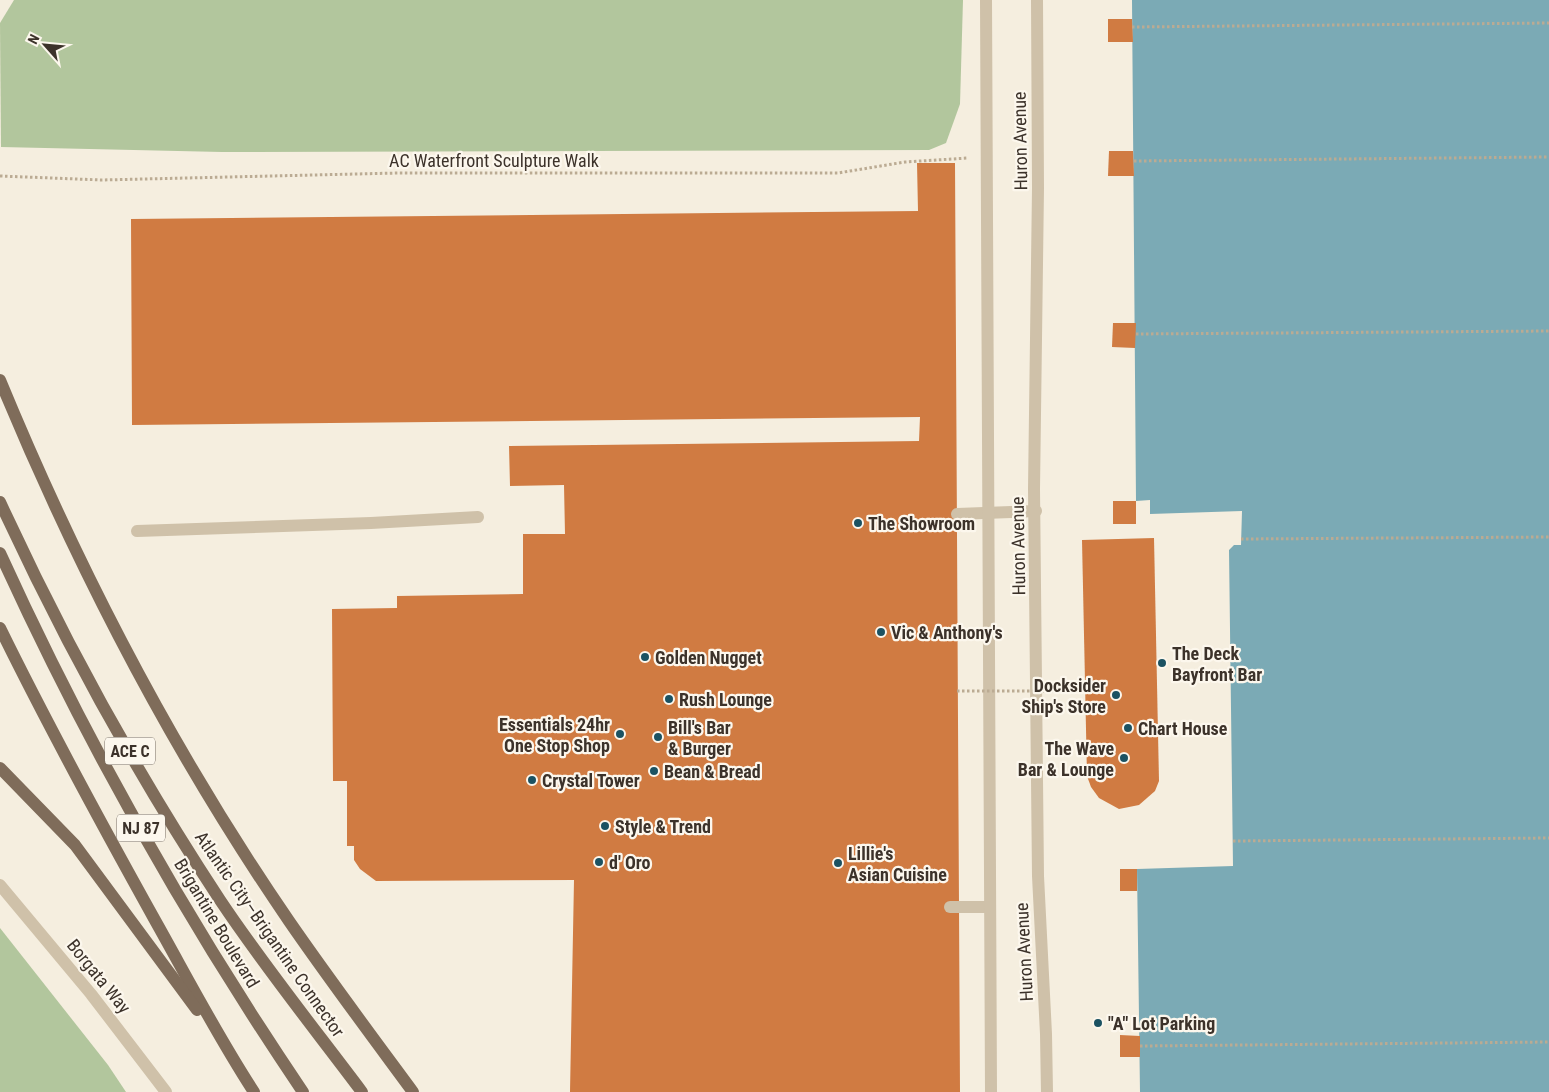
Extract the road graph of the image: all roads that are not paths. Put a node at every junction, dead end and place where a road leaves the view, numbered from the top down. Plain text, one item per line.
1 (986, 0) edge
2 (1037, 0) edge
3 (0, 380) edge
4 (0, 502) edge
5 (1036, 511) junction
6 (989, 512) junction
7 (957, 514) dead end
8 (478, 517) dead end
9 (137, 530) dead end
10 (0, 553) edge
11 (0, 628) edge
12 (0, 768) edge
13 (0, 885) edge
14 (950, 907) dead end
15 (990, 907) junction
16 (226, 1048) junction
17 (166, 1092) edge
18 (254, 1092) edge
19 (303, 1092) edge
20 (362, 1092) edge
21 (413, 1092) edge
22 (991, 1092) edge
23 (1047, 1092) edge

1 - 6 street, Huron Avenue
2 - 5 street, Huron Avenue
3 - 21 main road
4 - 20 main road, Atlantic City–Brigantine Connector / ACE C
5 - 6 street
5 - 23 street, Huron Avenue
6 - 7 street
6 - 15 street, Huron Avenue
8 - 9 street
10 - 19 main road, Brigantine Boulevard / NJ 87
11 - 16 main road, NJ 87
12 - 16 main road
13 - 17 street, Borgata Way
14 - 15 street
15 - 22 street, Huron Avenue
16 - 18 main road, NJ 87

